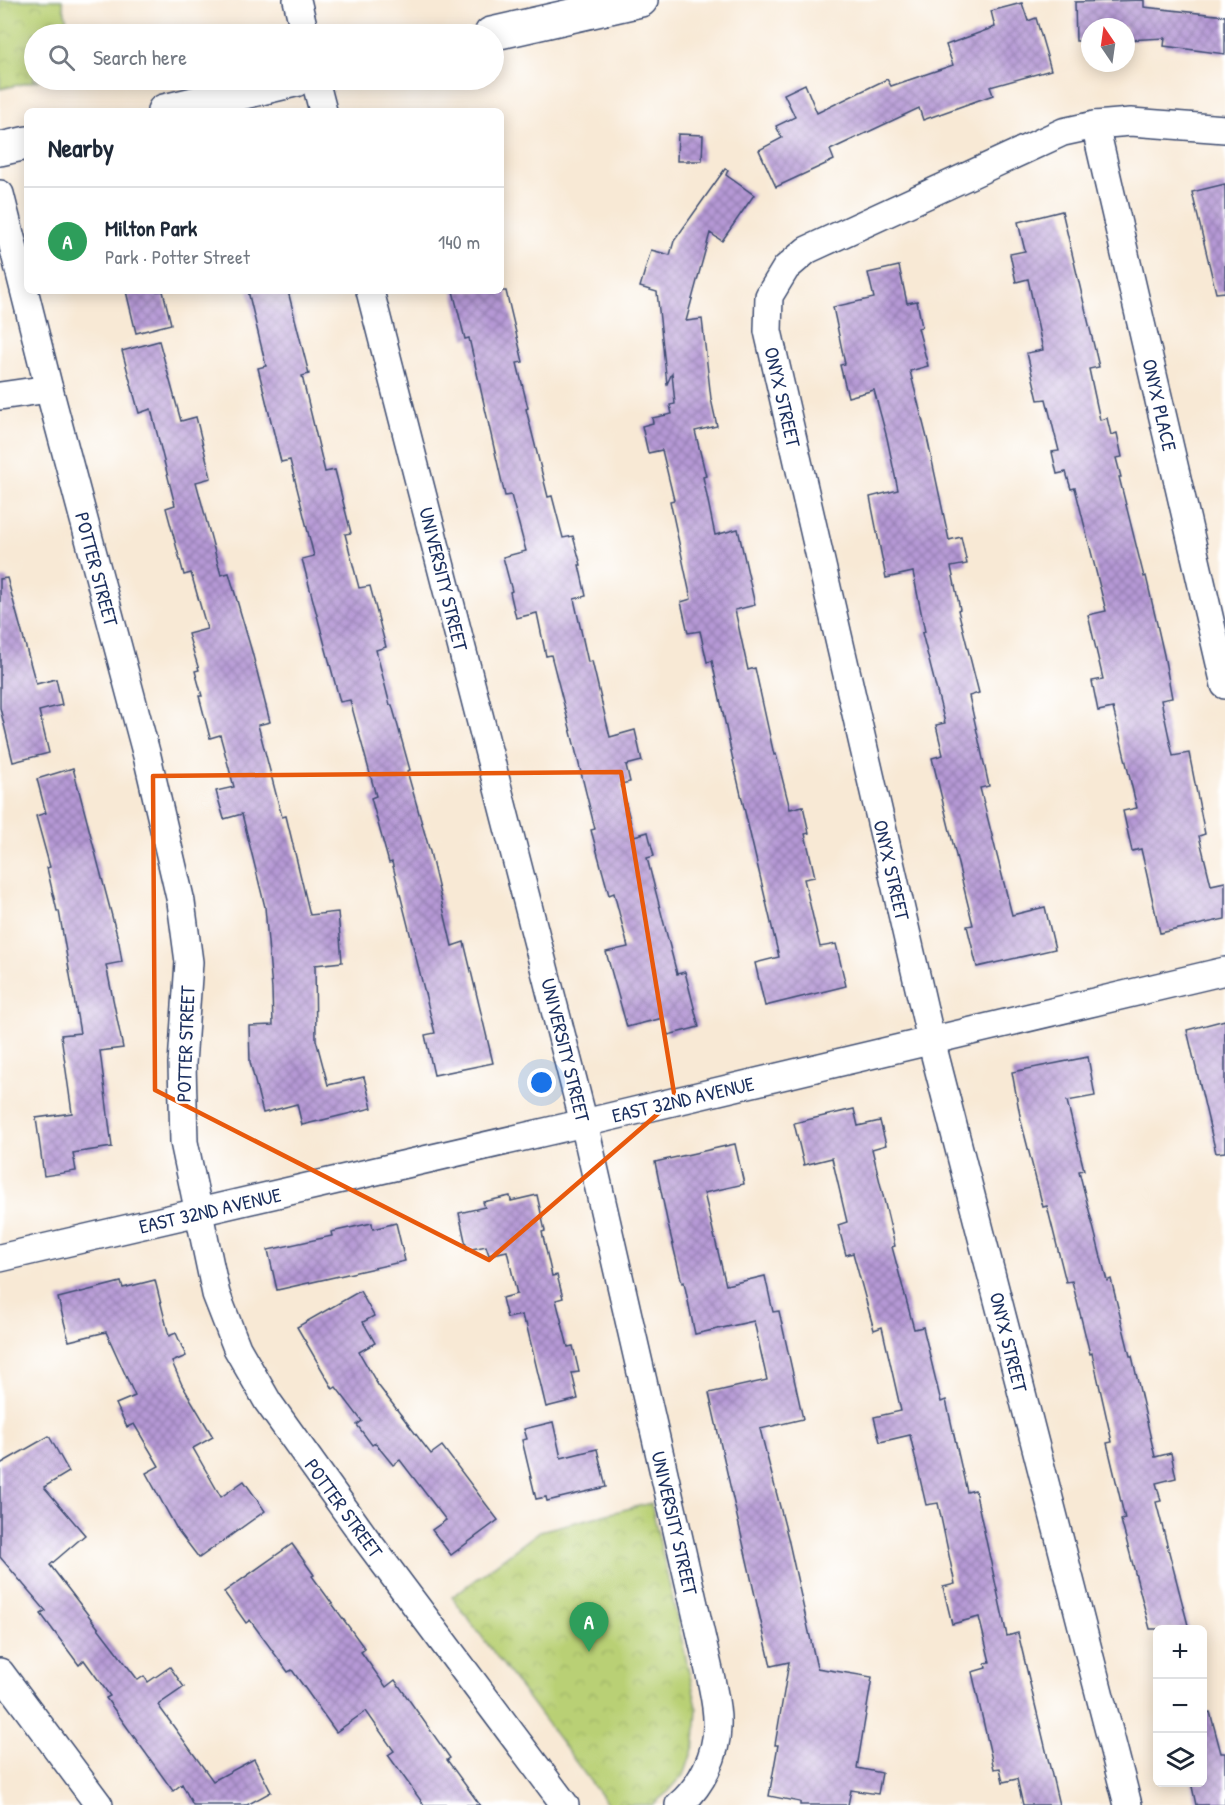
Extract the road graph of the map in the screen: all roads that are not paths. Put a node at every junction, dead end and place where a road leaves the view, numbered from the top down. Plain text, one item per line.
1 (297, 0) edge
2 (641, 0) edge
3 (303, 24) edge
4 (504, 31) edge
5 (253, 90) edge
6 (318, 90) edge
7 (177, 108) edge
8 (323, 108) edge
9 (1095, 125) junction
10 (1225, 129) edge
11 (24, 144) edge
12 (0, 149) edge
13 (0, 194) edge
14 (24, 290) edge
15 (25, 294) edge
16 (371, 294) edge
17 (49, 389) junction
18 (0, 396) edge
19 (1225, 685) edge
20 (1225, 971) edge
21 (931, 1040) junction
22 (584, 1122) junction
23 (198, 1213) junction
24 (0, 1258) edge
25 (0, 1672) edge
26 (99, 1805) edge
27 (565, 1805) edge
28 (679, 1805) edge
29 (1128, 1805) edge

1 - 3 street
2 - 4 main road
5 - 7 main road
6 - 8 street
9 - 10 street, ONYX STREET
9 - 19 street, ONYX PLACE
9 - 21 street, ONYX STREET
11 - 12 main road
13 - 14 street, POTTER STREET
15 - 17 street, POTTER STREET
16 - 22 street, UNIVERSITY STREET
17 - 18 street
17 - 23 street, POTTER STREET
20 - 21 street, EAST 32ND AVENUE
21 - 22 street, EAST 32ND AVENUE
21 - 29 street, ONYX STREET
22 - 23 street, EAST 32ND AVENUE
22 - 28 street, UNIVERSITY STREET
23 - 24 street, EAST 32ND AVENUE
23 - 27 street, POTTER STREET
25 - 26 street

